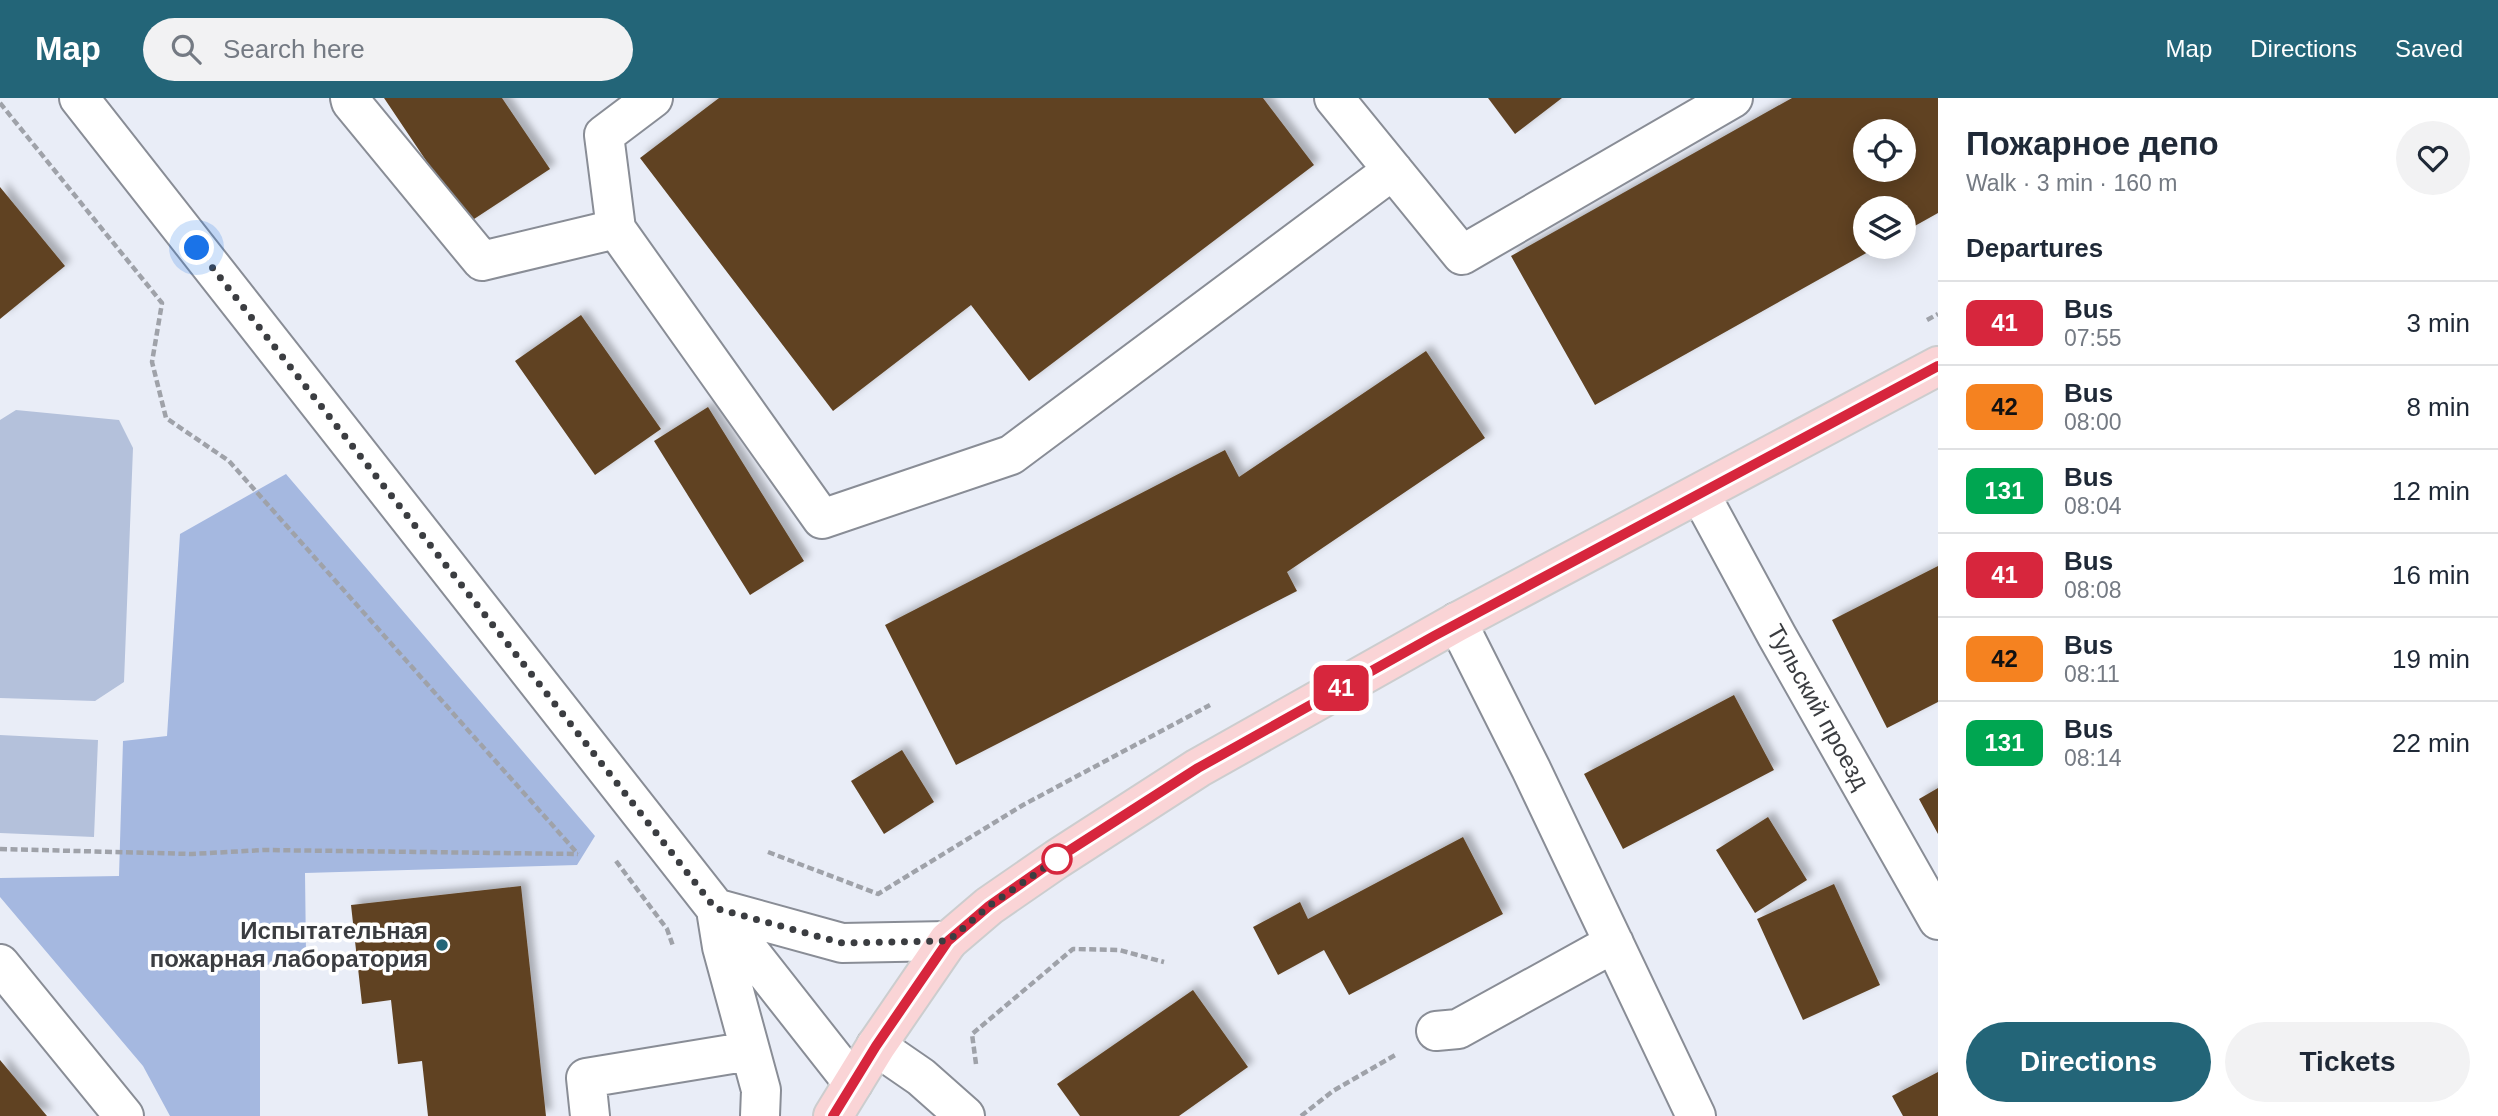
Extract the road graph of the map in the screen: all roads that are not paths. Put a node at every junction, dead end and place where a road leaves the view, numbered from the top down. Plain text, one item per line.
1 (79, 98) edge
2 (350, 98) edge
3 (653, 98) edge
4 (1334, 98) edge
5 (1733, 98) edge
6 (1393, 170) junction
7 (615, 229) junction
8 (1938, 366) edge
9 (1700, 494) junction
10 (1457, 622) junction
11 (715, 908) junction
12 (1938, 920) edge
13 (948, 941) junction
14 (1614, 943) junction
15 (0, 964) edge
16 (1436, 1031) road end
17 (876, 1046) junction
18 (750, 1051) junction
19 (853, 1083) junction
20 (124, 1116) edge
21 (590, 1116) edge
22 (760, 1116) edge
23 (833, 1116) edge
24 (965, 1116) edge
25 (1696, 1116) edge

1 - 11 street
2 - 7 street
3 - 7 street
4 - 6 street
5 - 6 street
6 - 7 street
8 - 9 main road
9 - 10 main road
9 - 12 street, Тульский проезд
10 - 13 main road
10 - 14 street
11 - 13 street
11 - 18 street
11 - 19 street
13 - 17 main road
14 - 16 street
14 - 25 street
15 - 20 street
17 - 19 main road
17 - 24 street
18 - 21 street
18 - 22 street
19 - 23 main road

